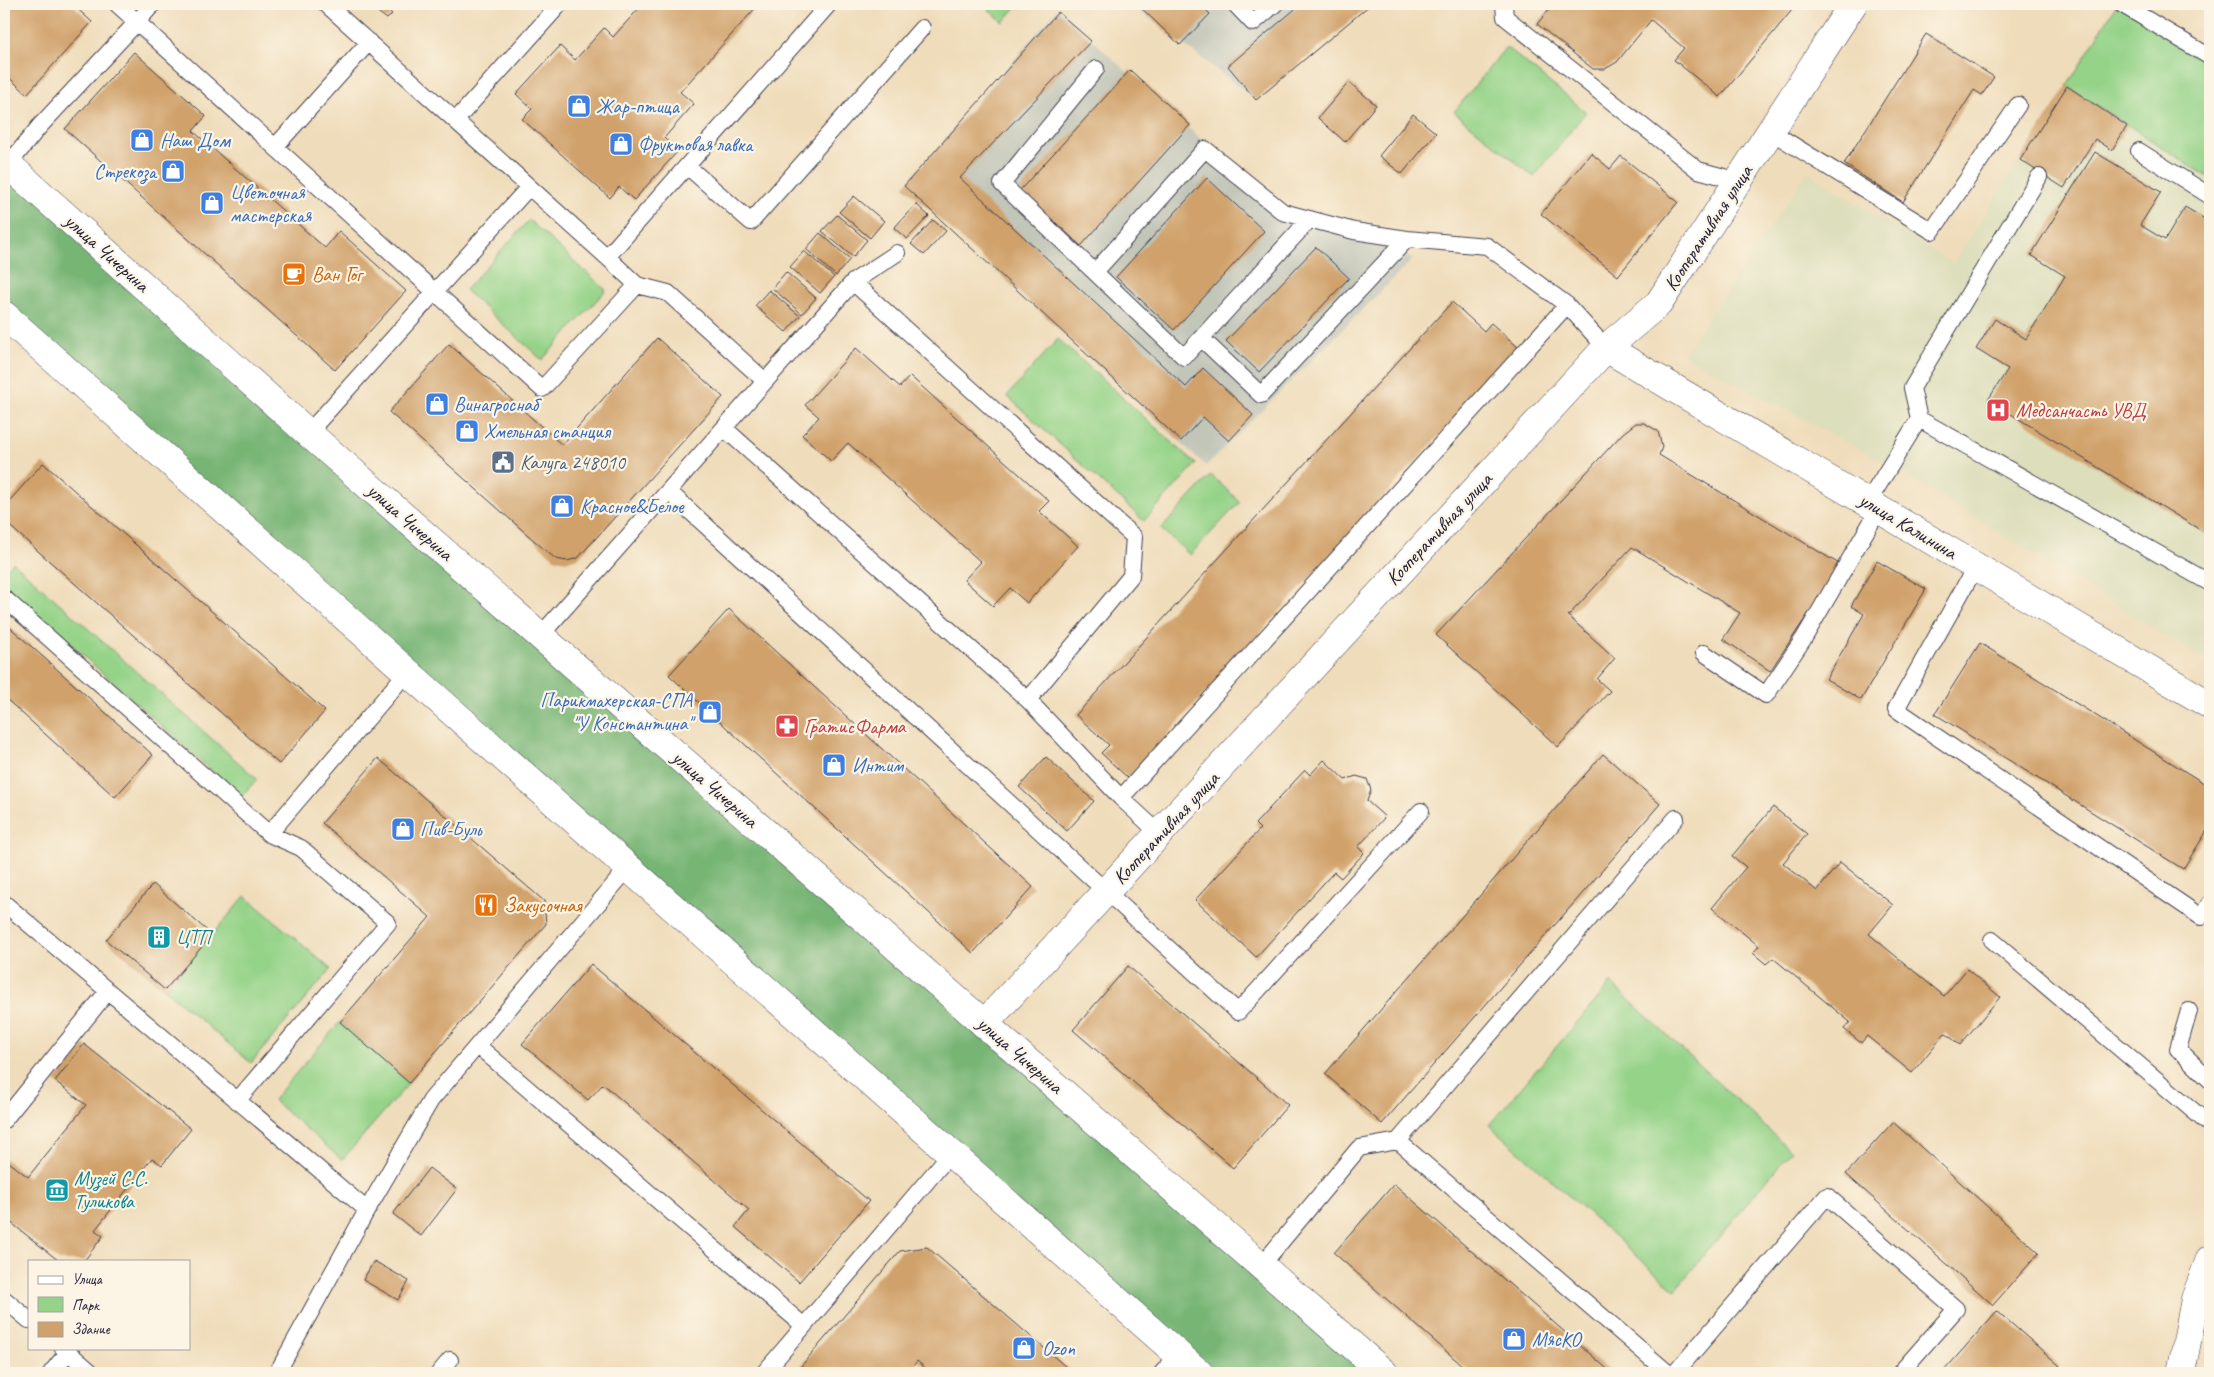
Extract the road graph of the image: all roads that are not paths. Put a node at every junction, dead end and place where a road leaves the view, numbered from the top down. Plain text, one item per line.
1 (117, 4) edge
2 (153, 4) edge
3 (326, 4) edge
4 (560, 4) edge
5 (829, 4) edge
6 (1235, 4) edge
7 (1275, 4) edge
8 (1504, 4) edge
9 (2121, 4) edge
10 (1850, 5) edge
11 (137, 22) junction
12 (922, 28) dead end
13 (370, 42) junction
14 (2210, 57) edge
15 (1096, 69) dead end
16 (2018, 105) dead end
17 (456, 120) junction
18 (1770, 131) junction
19 (275, 147) junction
20 (2139, 150) dead end
21 (6, 163) edge
22 (687, 166) junction
23 (2039, 177) dead end
24 (1739, 181) junction
25 (529, 187) junction
26 (2210, 196) edge
27 (1310, 219) junction
28 (1407, 239) junction
29 (897, 253) dead end
30 (607, 257) junction
31 (1095, 272) junction
32 (852, 282) junction
33 (637, 285) junction
34 (435, 291) junction
35 (1567, 305) junction
36 (4, 315) edge
37 (1201, 338) junction
38 (1606, 348) junction
39 (765, 382) junction
40 (1919, 419) junction
41 (724, 428) junction
42 (308, 434) junction
43 (668, 492) junction
44 (1874, 506) junction
45 (1976, 566) junction
46 (2210, 583) edge
47 (4, 598) edge
48 (540, 636) junction
49 (1704, 653) dead end
50 (408, 671) junction
51 (1028, 700) junction
52 (2210, 705) edge
53 (1121, 798) junction
54 (1421, 811) dead end
55 (1676, 818) dead end
56 (269, 834) junction
57 (1160, 834) junction
58 (628, 867) junction
59 (1106, 893) junction
60 (4, 903) edge
61 (2210, 903) edge
62 (1992, 940) dead end
63 (108, 991) junction
64 (2189, 1011) dead end
65 (984, 1024) junction
66 (478, 1046) junction
67 (2210, 1080) edge
68 (237, 1101) junction
69 (4, 1120) edge
70 (2210, 1125) edge
71 (1398, 1141) junction
72 (951, 1153) junction
73 (367, 1210) junction
74 (2210, 1259) edge
75 (1261, 1266) junction
76 (4, 1299) edge
77 (28, 1319) edge
78 (804, 1326) junction
79 (65, 1350) edge
80 (450, 1360) dead end
81 (1170, 1364) edge
82 (51, 1373) edge
83 (92, 1373) edge
84 (278, 1373) edge
85 (440, 1373) edge
86 (764, 1373) edge
87 (1199, 1373) edge
88 (1384, 1373) edge
89 (1668, 1373) edge
90 (1675, 1373) edge
91 (1900, 1373) edge
92 (2181, 1373) edge

1 - 11 lane
2 - 11 lane
3 - 13 lane
4 - 17 lane
5 - 22 lane
6 - 7 lane
8 - 24 lane
9 - 14 lane
10 - 18 street, Кооперативная улица
11 - 19 lane
11 - 21 lane
12 - 22 lane
13 - 17 lane
13 - 19 lane
15 - 31 lane
16 - 18 lane
17 - 25 lane
18 - 24 street, Кооперативная улица
19 - 34 lane
20 - 26 lane
21 - 42 street, улица Чичерина
22 - 30 lane
23 - 40 lane
24 - 38 street, Кооперативная улица
25 - 30 lane
25 - 34 lane
27 - 28 lane
27 - 31 lane
27 - 37 lane
28 - 35 lane
28 - 37 lane
29 - 32 lane
30 - 33 lane
31 - 37 lane
32 - 39 lane
32 - 51 lane
33 - 34 lane
33 - 39 lane
34 - 42 lane
35 - 38 lane
35 - 53 lane
36 - 50 street
38 - 44 street, улица Калинина
38 - 57 street, Кооперативная улица
39 - 41 lane
40 - 44 lane
40 - 46 lane
41 - 43 lane
41 - 51 lane
42 - 48 street, улица Чичерина
43 - 48 lane
43 - 59 lane
44 - 45 street, улица Калинина
44 - 49 lane
45 - 52 street, улица Калинина
45 - 61 lane
47 - 56 lane
48 - 65 street, улица Чичерина
50 - 56 lane
50 - 58 street
51 - 53 lane
53 - 57 lane
54 - 59 lane
55 - 71 lane
56 - 68 lane
57 - 59 street, Кооперативная улица
58 - 66 lane
58 - 72 street
59 - 65 street, Кооперативная улица
60 - 63 lane
62 - 70 lane
63 - 68 lane
63 - 69 lane
64 - 67 lane
65 - 75 street, улица Чичерина
66 - 73 lane
66 - 78 lane
68 - 73 lane
71 - 75 lane
71 - 89 lane
72 - 78 lane
72 - 81 street
73 - 84 lane
74 - 92 street
75 - 88 street, улица Чичерина
76 - 77 lane
78 - 86 lane
79 - 82 lane
79 - 83 lane
80 - 85 lane
81 - 87 street
90 - 91 lane

